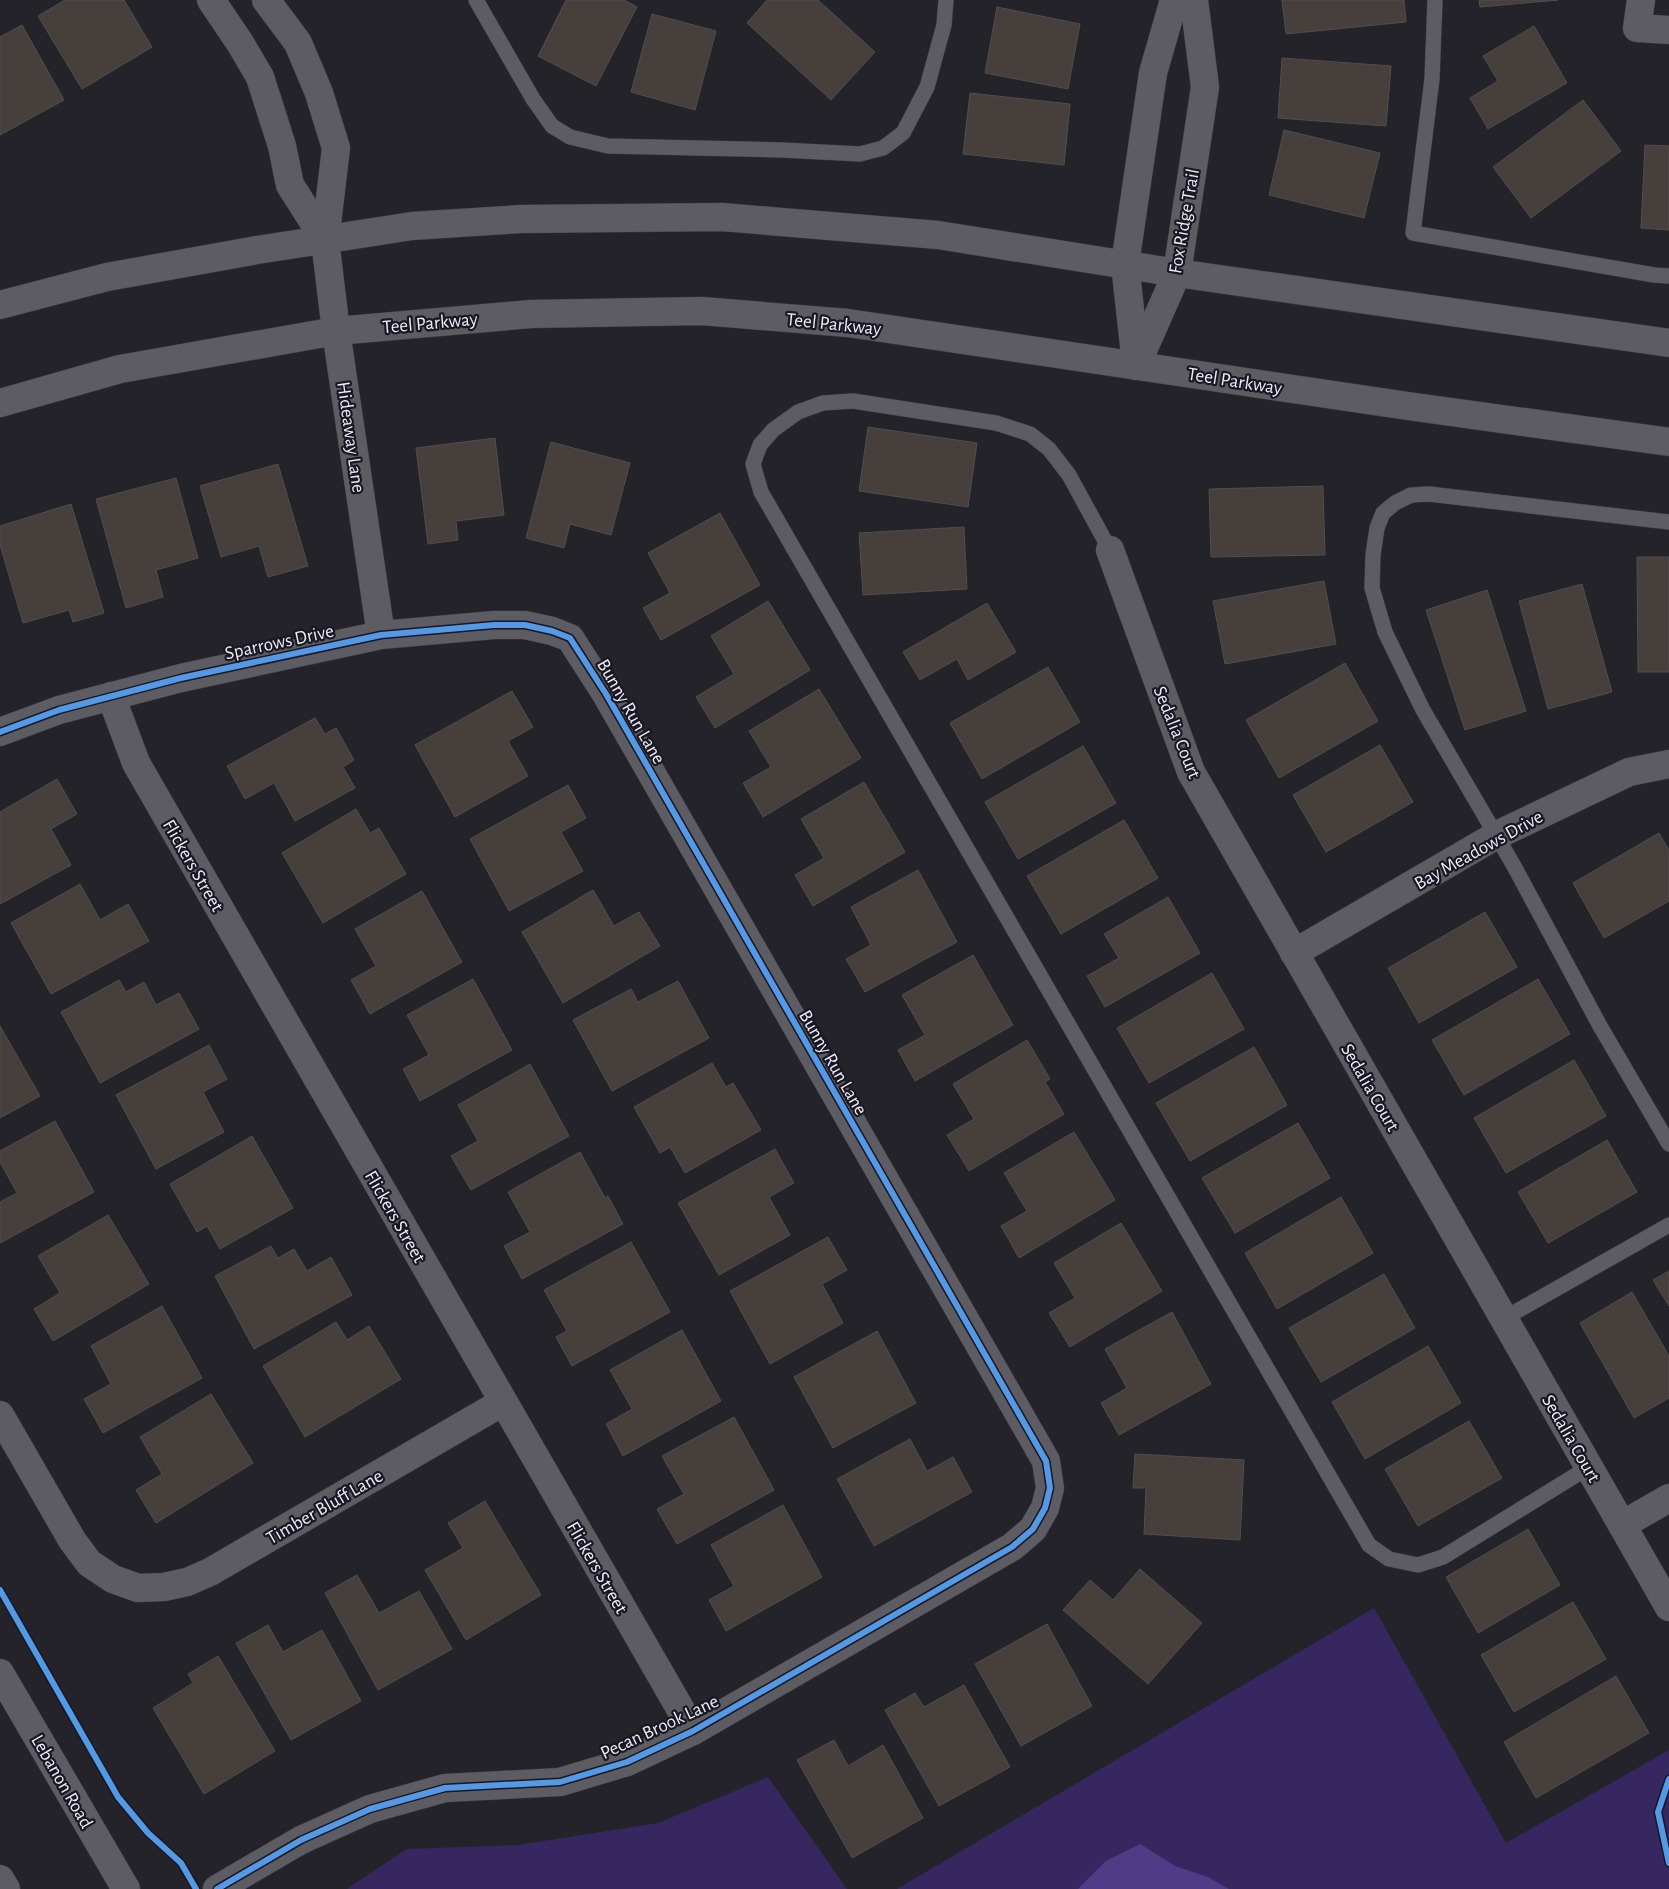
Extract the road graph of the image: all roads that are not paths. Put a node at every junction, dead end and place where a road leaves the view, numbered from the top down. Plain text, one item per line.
1 (211, 0) edge
2 (266, 0) edge
3 (476, 0) edge
4 (946, 0) edge
5 (1174, 0) edge
6 (1194, 0) edge
7 (1435, 0) edge
8 (1641, 0) edge
9 (1669, 30) edge
10 (325, 240) junction
11 (1125, 264) junction
12 (1177, 273) junction
13 (1669, 276) edge
14 (0, 305) edge
15 (336, 331) junction
16 (1669, 343) edge
17 (1136, 366) junction
18 (0, 403) edge
19 (1669, 442) edge
20 (1669, 522) edge
21 (1110, 550) joint
22 (380, 635) junction
23 (570, 638) joint
24 (111, 696) junction
25 (0, 732) edge
26 (1669, 764) edge
27 (1497, 835) junction
28 (1294, 953) junction
29 (1669, 1144) edge
30 (1669, 1225) edge
31 (1503, 1319) junction
32 (503, 1402) junction
33 (0, 1415) edge
34 (1589, 1467) junction
35 (1669, 1498) edge
36 (1044, 1508) joint
37 (1622, 1525) junction
38 (1669, 1607) edge
39 (0, 1674) edge
40 (693, 1731) junction
41 (0, 1879) edge
42 (6, 1889) edge
43 (126, 1889) edge
44 (218, 1889) edge

1 - 10 street, Hideaway Lane
2 - 10 street, Hideaway Lane
3 - 4 lane
5 - 11 street
6 - 12 street, Fox Ridge Trail
7 - 13 lane
8 - 9 street
10 - 11 street
10 - 14 street
10 - 15 street, Hideaway Lane
11 - 12 street
11 - 17 street
12 - 16 street
12 - 17 street, Fox Ridge Trail
15 - 17 street, Teel Parkway
15 - 18 street, Teel Parkway
15 - 22 street, Hideaway Lane
17 - 19 street, Teel Parkway
20 - 27 lane
21 - 28 street, Sedalia Court
21 - 34 lane
22 - 23 street, Sparrows Drive
22 - 24 street, Sparrows Drive
23 - 36 street, Bunny Run Lane
24 - 25 street, Sparrows Drive
24 - 32 street, Flickers Street
26 - 27 street, Bay Meadows Drive
27 - 28 street, Bay Meadows Drive
27 - 29 lane
28 - 31 street, Sedalia Court
30 - 31 lane
31 - 34 street, Sedalia Court
32 - 33 street, Timber Bluff Lane
32 - 40 street, Flickers Street
34 - 37 street, Sedalia Court
35 - 37 street
36 - 40 street, Pecan Brook Lane
37 - 38 street, Sedalia Court
39 - 43 street, Lebanon Road
40 - 44 street, Pecan Brook Lane
41 - 42 street

